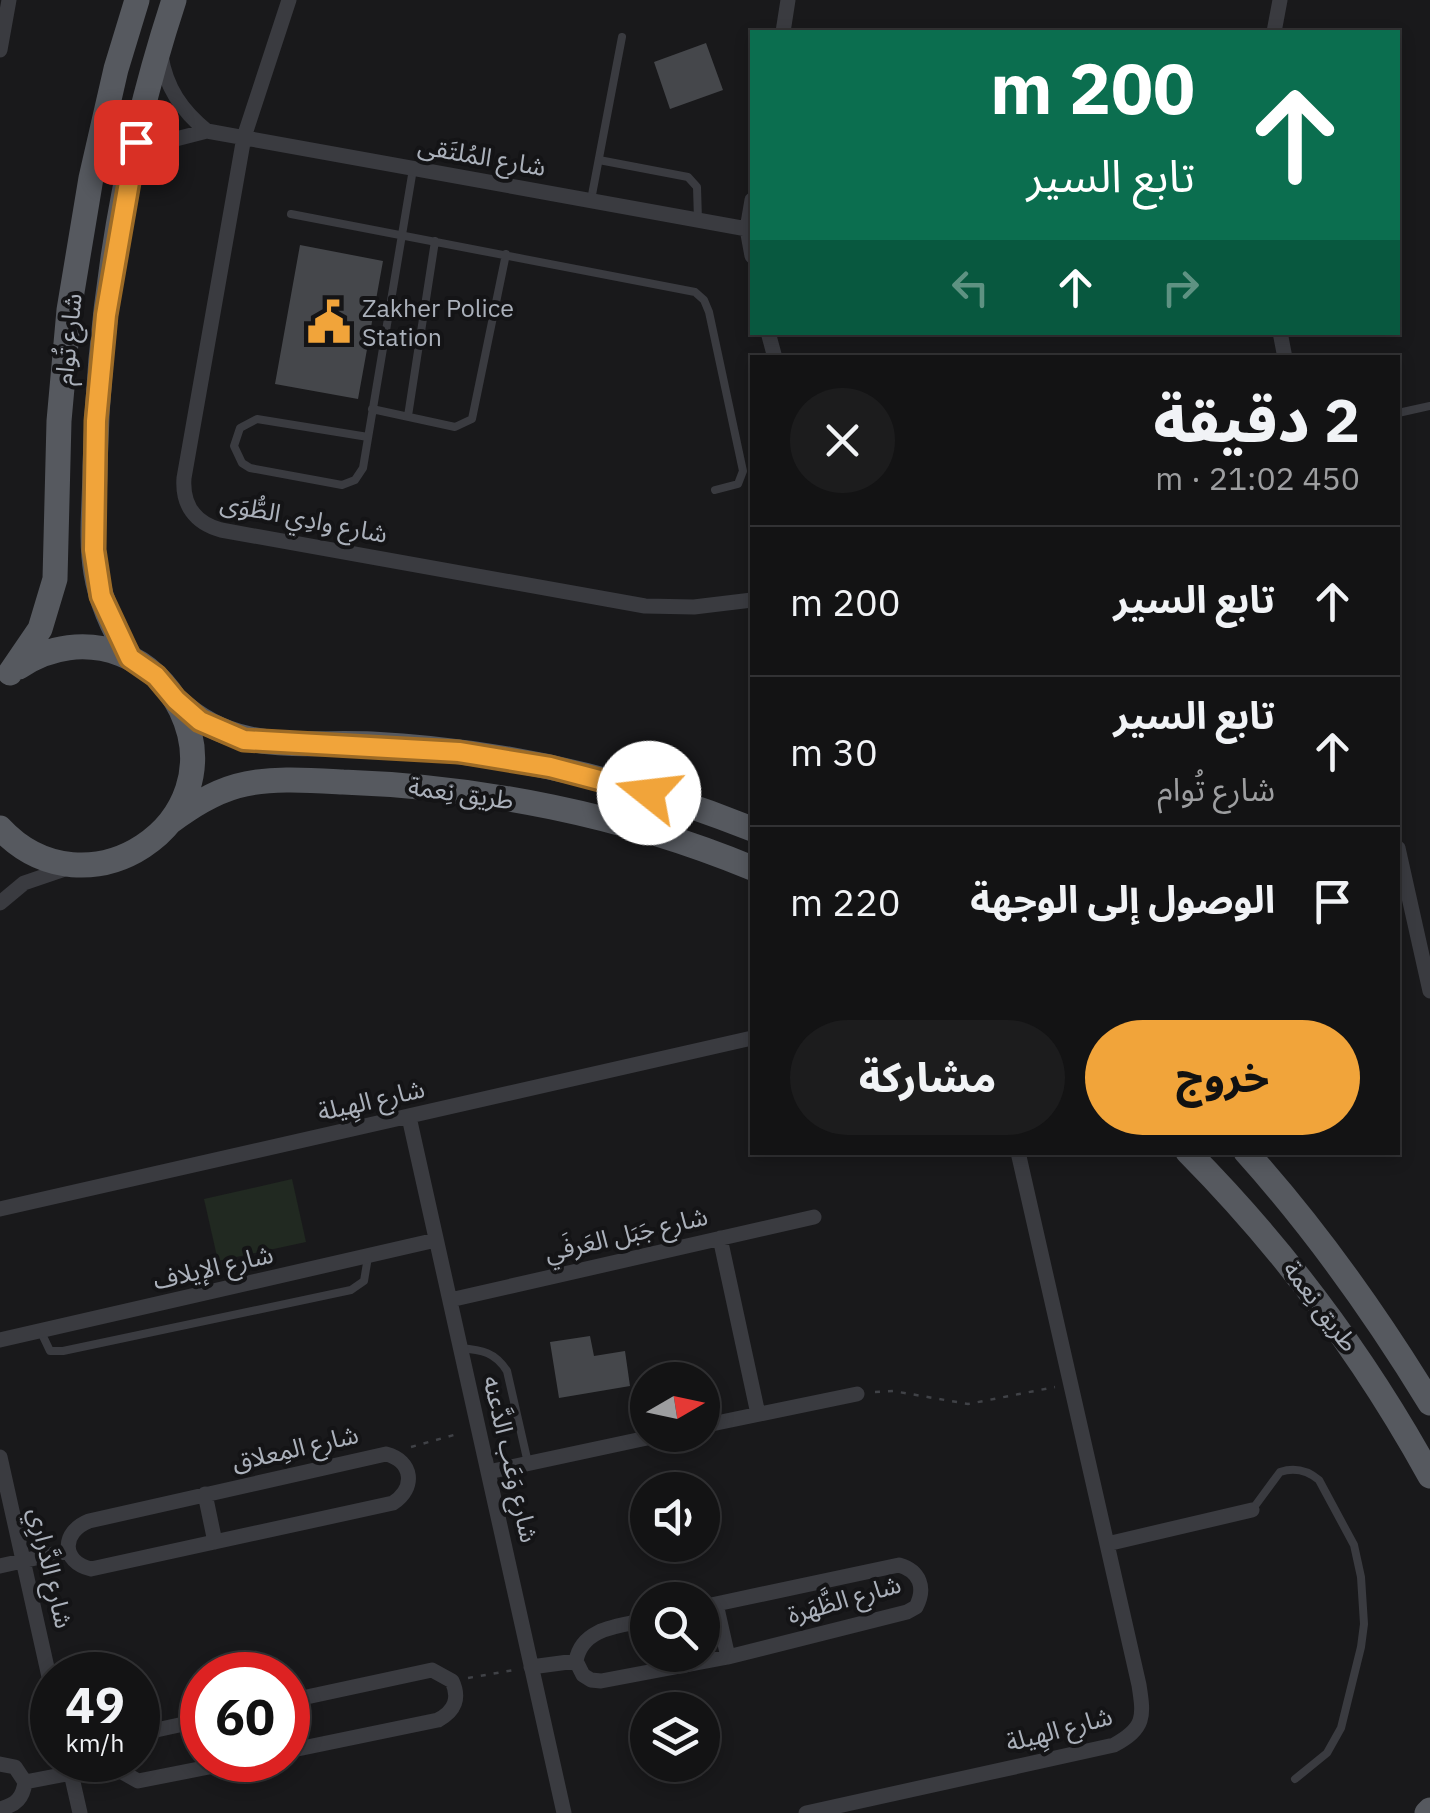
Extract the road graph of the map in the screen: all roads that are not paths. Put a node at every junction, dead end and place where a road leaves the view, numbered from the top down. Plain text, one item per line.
1 (9, 0) edge
2 (137, 0) edge
3 (174, 0) edge
4 (288, 0) edge
5 (788, 0) edge
6 (1280, 0) edge
7 (783, 30) edge
8 (1274, 30) edge
9 (622, 37) dead end
10 (160, 42) junction
11 (0, 50) edge
12 (208, 130) junction
13 (244, 136) junction
14 (598, 160) junction
15 (412, 169) junction
16 (128, 176) junction
17 (591, 200) junction
18 (750, 212) edge
19 (291, 214) dead end
20 (698, 220) junction
21 (747, 229) junction
22 (401, 235) junction
23 (435, 241) junction
24 (750, 245) edge
25 (506, 254) junction
26 (1430, 406) edge
27 (372, 408) junction
28 (1400, 414) edge
29 (408, 416) junction
30 (368, 438) junction
31 (715, 490) dead end
32 (750, 600) edge
33 (130, 658) junction
34 (5, 678) edge
35 (176, 700) junction
36 (649, 793) junction
37 (750, 814) edge
38 (170, 822) junction
39 (0, 828) edge
40 (750, 828) edge
41 (1400, 857) edge
42 (73, 866) junction
43 (750, 867) edge
44 (0, 904) edge
45 (1429, 980) edge
46 (750, 1038) edge
47 (409, 1117) junction
48 (1019, 1155) edge
49 (1191, 1155) edge
50 (1249, 1155) edge
51 (0, 1209) edge
52 (814, 1217) dead end
53 (720, 1238) junction
54 (436, 1240) junction
55 (368, 1256) junction
56 (450, 1300) junction
57 (41, 1332) junction
58 (0, 1340) edge
59 (460, 1348) junction
60 (857, 1394) road end
61 (1430, 1403) edge
62 (758, 1414) junction
63 (720, 1422) edge
64 (630, 1442) edge
65 (0, 1456) edge
66 (528, 1463) junction
67 (488, 1472) junction
68 (1430, 1476) edge
69 (205, 1494) junction
70 (1252, 1510) joint
71 (216, 1542) junction
72 (1108, 1544) junction
73 (68, 1551) junction
74 (24, 1560) junction
75 (0, 1566) edge
76 (720, 1603) edge
77 (630, 1625) edge
78 (720, 1635) edge
79 (44, 1652) edge
80 (728, 1657) junction
81 (576, 1661) junction
82 (531, 1667) junction
83 (310, 1696) edge
84 (310, 1746) edge
85 (0, 1764) edge
86 (1295, 1778) dead end
87 (30, 1780) edge
88 (25, 1782) junction
89 (73, 1782) edge
90 (0, 1809) edge
91 (80, 1813) edge
92 (564, 1813) edge
93 (806, 1813) edge

1 - 11 street
2 - 34 main road, شارع تُوام
3 - 10 main road, شارع تُوام
4 - 13 street, شارع وادِي الطُّوَى
5 - 7 street
6 - 8 street
9 - 14 lane
10 - 12 street
10 - 16 main road, شارع تُوام
12 - 13 street, شارع المُلتَقى
12 - 16 street, شارع المُلتَقى
13 - 15 street, شارع المُلتَقى
13 - 32 street, شارع وادِي الطُّوَى
14 - 17 lane
14 - 20 lane
15 - 17 street, شارع المُلتَقى
15 - 22 lane
16 - 33 main road, شارع تُوام
17 - 20 street, شارع المُلتَقى
18 - 21 street
19 - 22 lane
20 - 21 street, شارع المُلتَقى
21 - 24 street
22 - 23 lane
22 - 27 lane
23 - 25 lane
23 - 29 lane
25 - 29 lane
25 - 31 lane
26 - 28 lane
27 - 29 lane
27 - 30 lane
30 - 30 lane
33 - 34 main road
33 - 35 main road, طريق نِعمة
35 - 36 main road, طريق نِعمة
35 - 38 main road
36 - 37 street
36 - 40 main road, طريق نِعمة
38 - 42 main road, طريق نِعمة
38 - 43 main road, طريق نِعمة
39 - 42 main road
41 - 45 street
42 - 44 street
46 - 47 street, شارع الهِيلة
47 - 51 street, شارع الهِيلة
47 - 54 street, شارع وَعَب الدَّعنه
48 - 72 street, شارع الهِيلة
49 - 68 main road, طريق نِعمة
50 - 61 main road, طريق نِعمة
52 - 53 street, شارع جَبَل العَرفَي
53 - 56 street, شارع جَبَل العَرفَي
53 - 62 street
54 - 55 street, شارع الإيلاف
54 - 56 street, شارع وَعَب الدَّعنه
55 - 57 street, شارع الإيلاف
55 - 57 lane
56 - 59 street, شارع وَعَب الدَّعنه
57 - 58 street, شارع الإيلاف
59 - 66 lane
59 - 67 street, شارع وَعَب الدَّعنه
60 - 62 street
62 - 63 street
64 - 66 street
65 - 74 street, شارع الدَّرارِي
66 - 67 street
67 - 82 street, شارع وَعَب الدَّعنه
69 - 71 street, شارع المِعلاق
69 - 71 street, شارع المِعلاق
69 - 73 street, شارع المِعلاق
70 - 72 street
70 - 86 lane
71 - 73 street, شارع المِعلاق
72 - 93 street, شارع الهِيلة
73 - 74 street
74 - 75 street
74 - 79 street, شارع الدَّرارِي
76 - 80 street, شارع الظَّهَرة
77 - 81 street
78 - 80 street, شارع الظَّهَرة
80 - 81 street, شارع الظَّهَرة
81 - 82 street
82 - 92 street, شارع وَعَب الدَّعنه
83 - 84 street
85 - 88 street
87 - 88 street
88 - 90 street
89 - 91 street

